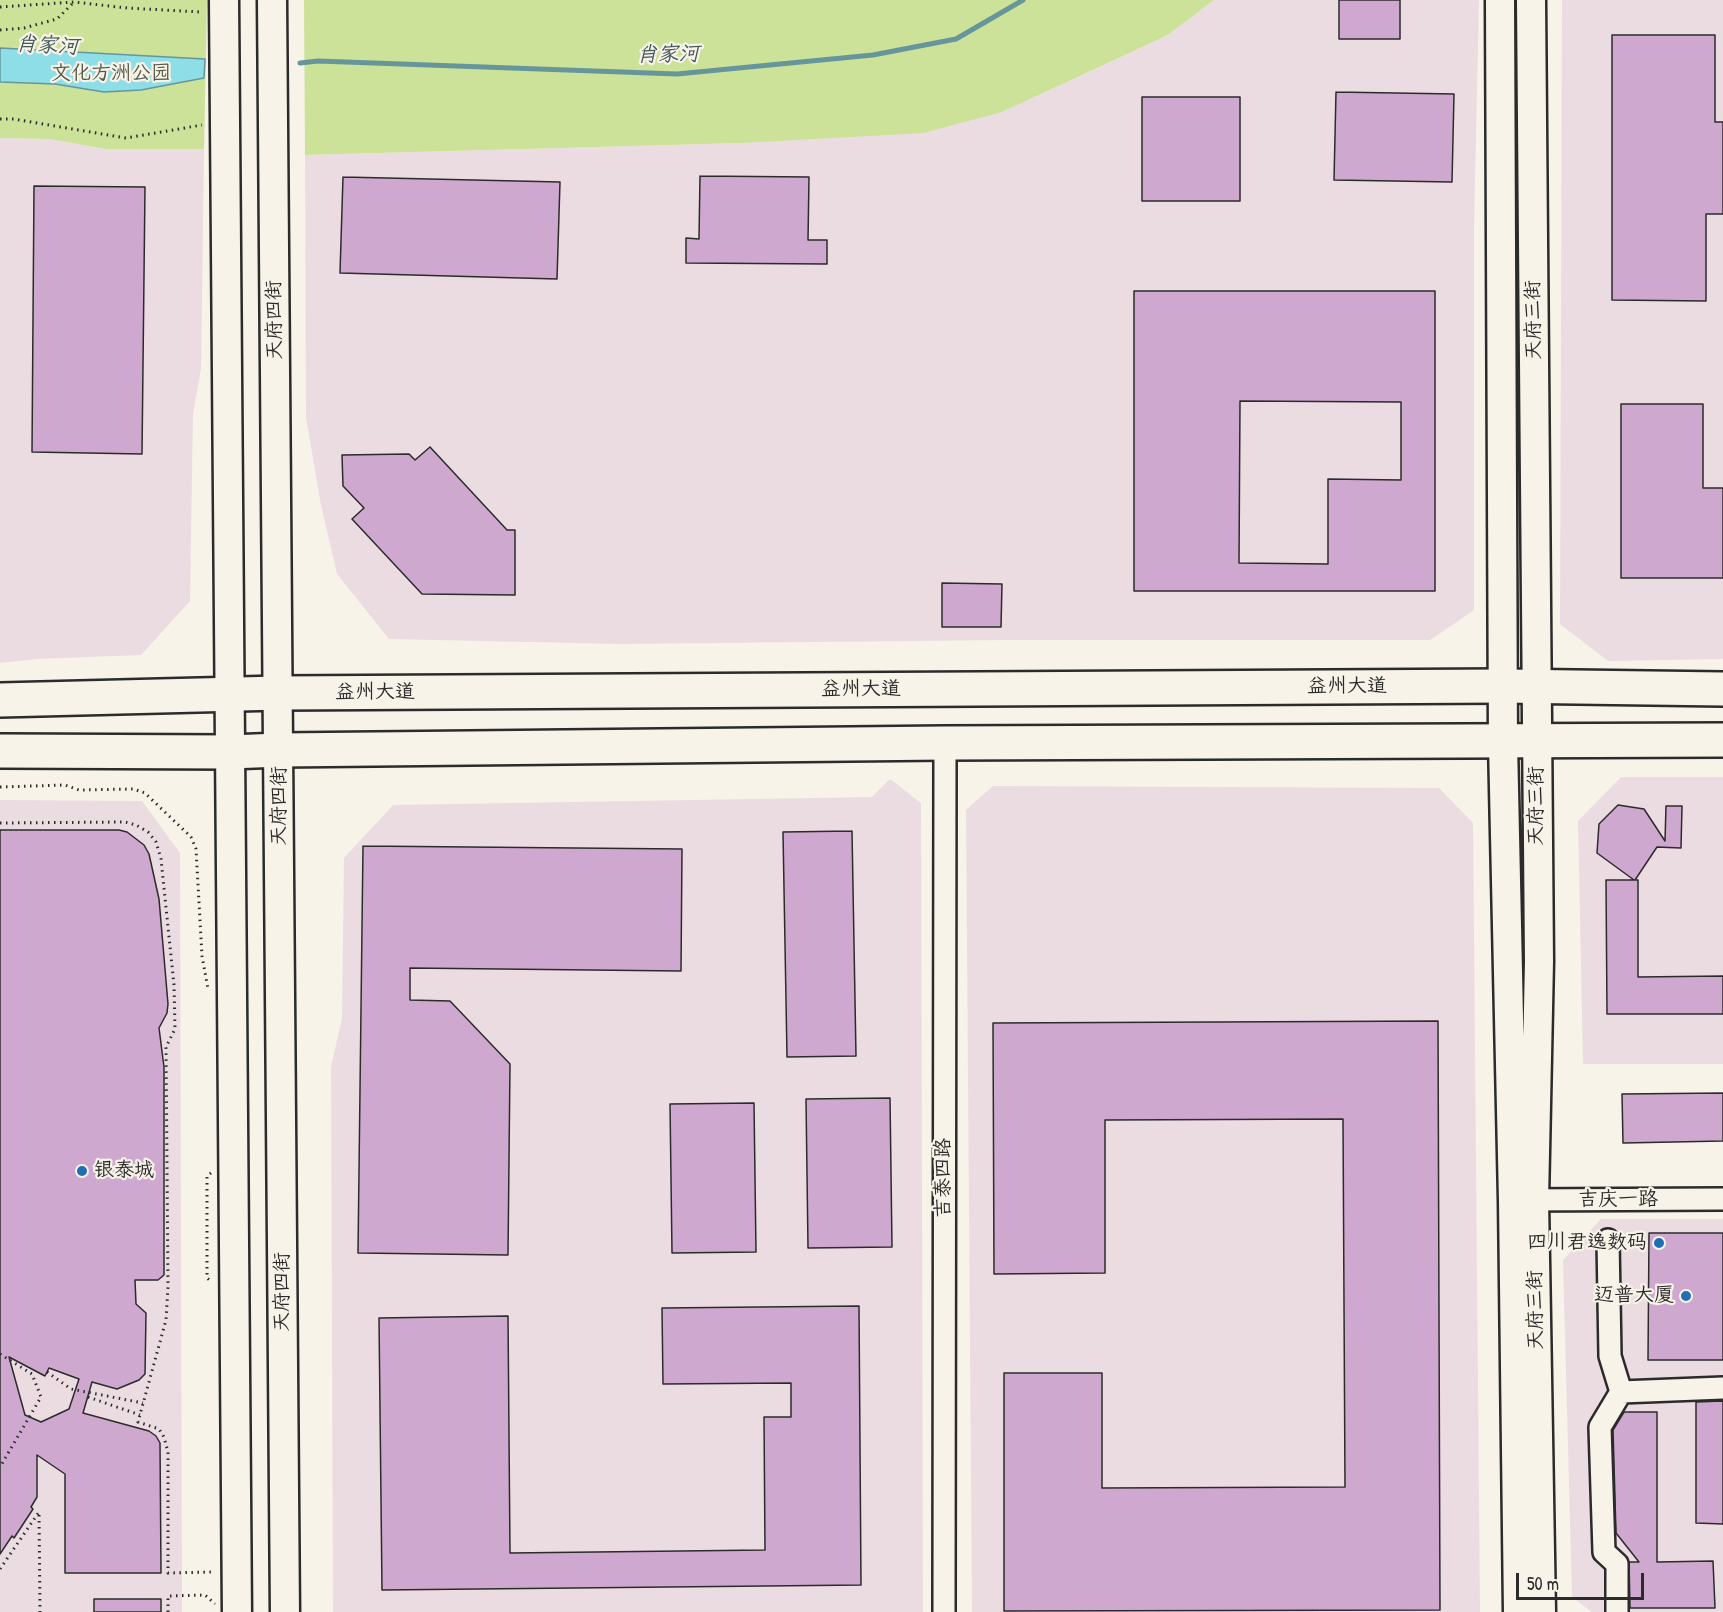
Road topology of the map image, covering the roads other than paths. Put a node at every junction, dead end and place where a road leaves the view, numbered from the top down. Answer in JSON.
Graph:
{"nodes":[{"id":1,"x":272,"y":0,"type":"edge"},
{"id":2,"x":1500,"y":0,"type":"edge"},
{"id":3,"x":1531,"y":0,"type":"edge"},
{"id":4,"x":224,"y":6,"type":"edge"},
{"id":5,"x":1503,"y":686,"type":"junction"},
{"id":6,"x":1537,"y":686,"type":"junction"},
{"id":7,"x":1723,"y":689,"type":"edge"},
{"id":8,"x":279,"y":693,"type":"junction"},
{"id":9,"x":230,"y":694,"type":"junction"},
{"id":10,"x":0,"y":700,"type":"edge"},
{"id":11,"x":1723,"y":740,"type":"edge"},
{"id":12,"x":1538,"y":741,"type":"junction"},
{"id":13,"x":945,"y":743,"type":"junction"},
{"id":14,"x":1503,"y":743,"type":"junction"},
{"id":15,"x":279,"y":750,"type":"junction"},
{"id":16,"x":0,"y":751,"type":"edge"},
{"id":17,"x":230,"y":752,"type":"junction"},
{"id":18,"x":1723,"y":1199,"type":"edge"},
{"id":19,"x":1523,"y":1200,"type":"junction"},
{"id":20,"x":1608,"y":1240,"type":"dead end"},
{"id":21,"x":1723,"y":1388,"type":"edge"},
{"id":22,"x":1621,"y":1392,"type":"junction"},
{"id":23,"x":229,"y":1611,"type":"edge"},
{"id":24,"x":285,"y":1612,"type":"edge"},
{"id":25,"x":944,"y":1612,"type":"edge"},
{"id":26,"x":1518,"y":1612,"type":"edge"},
{"id":27,"x":1541,"y":1612,"type":"edge"},
{"id":28,"x":1617,"y":1612,"type":"edge"}],
"edges":[{"from":1,"to":8,"type":"street","name":"天府四街"},
{"from":2,"to":5,"type":"street","name":"天府三街"},
{"from":3,"to":6,"type":"street","name":"天府三街"},
{"from":4,"to":9,"type":"street"},
{"from":5,"to":6,"type":"main road","name":"益州大道"},
{"from":5,"to":8,"type":"main road","name":"益州大道"},
{"from":5,"to":14,"type":"street","name":"天府三街"},
{"from":6,"to":7,"type":"main road","name":"益州大道"},
{"from":6,"to":12,"type":"street","name":"天府三街"},
{"from":8,"to":9,"type":"main road","name":"益州大道"},
{"from":8,"to":15,"type":"street","name":"天府四街"},
{"from":9,"to":10,"type":"main road","name":"益州大道"},
{"from":9,"to":17,"type":"street"},
{"from":11,"to":12,"type":"main road"},
{"from":12,"to":14,"type":"main road"},
{"from":12,"to":19,"type":"street","name":"天府三街"},
{"from":13,"to":14,"type":"main road"},
{"from":13,"to":15,"type":"main road"},
{"from":13,"to":25,"type":"street","name":"吉泰四路"},
{"from":14,"to":19,"type":"street","name":"天府三街"},
{"from":15,"to":17,"type":"main road"},
{"from":15,"to":24,"type":"street","name":"天府四街"},
{"from":16,"to":17,"type":"main road"},
{"from":17,"to":23,"type":"street"},
{"from":18,"to":19,"type":"street","name":"吉庆一路"},
{"from":19,"to":26,"type":"street","name":"天府三街"},
{"from":19,"to":27,"type":"street","name":"天府三街"},
{"from":20,"to":22,"type":"street"},
{"from":21,"to":22,"type":"street"},
{"from":22,"to":28,"type":"street"}]}
